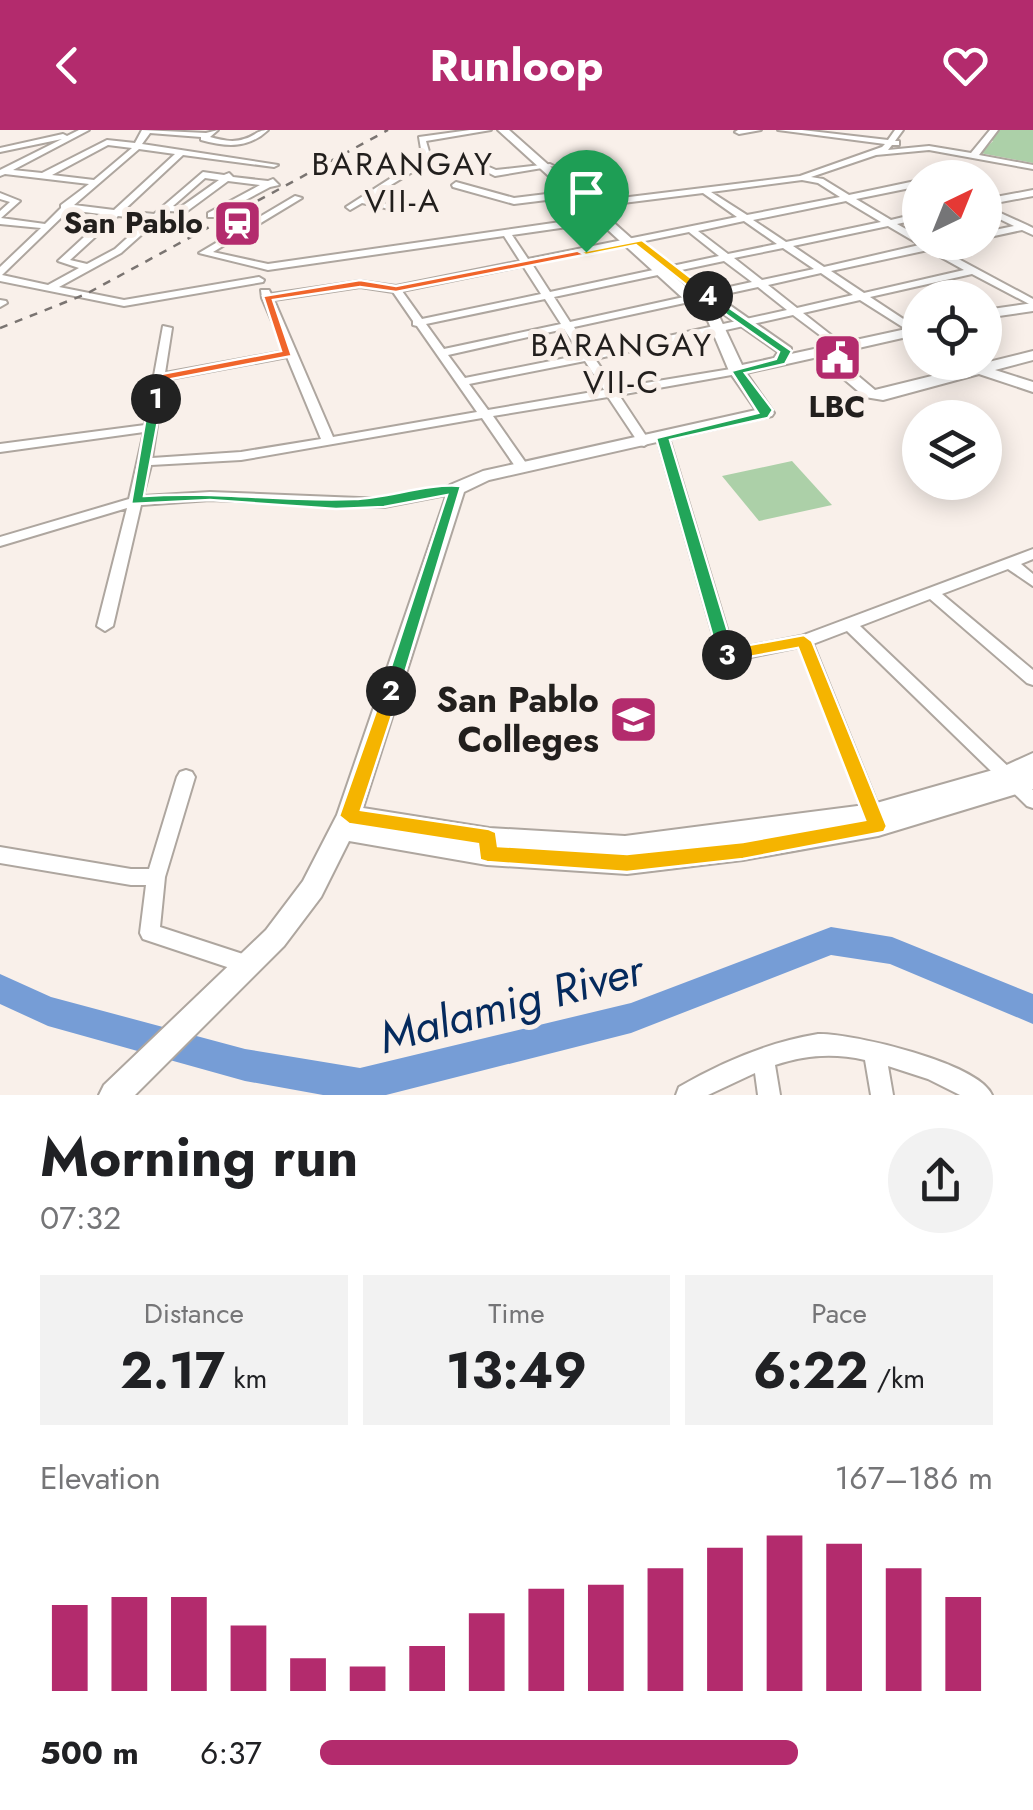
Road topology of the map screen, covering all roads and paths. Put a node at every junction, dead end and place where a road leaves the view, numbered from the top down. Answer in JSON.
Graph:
{"nodes":[{"id":1,"x":148,"y":130,"type":"edge"},
{"id":2,"x":264,"y":130,"type":"edge"},
{"id":3,"x":488,"y":130,"type":"edge"},
{"id":4,"x":503,"y":130,"type":"edge"},
{"id":5,"x":757,"y":130,"type":"edge"},
{"id":6,"x":782,"y":130,"type":"edge"},
{"id":7,"x":994,"y":130,"type":"edge"},
{"id":8,"x":83,"y":131,"type":"edge"},
{"id":9,"x":898,"y":131,"type":"edge"},
{"id":10,"x":210,"y":132,"type":"edge"},
{"id":11,"x":739,"y":132,"type":"edge"},
{"id":12,"x":516,"y":138,"type":"edge"},
{"id":13,"x":137,"y":145,"type":"junction"},
{"id":14,"x":887,"y":149,"type":"junction"},
{"id":15,"x":0,"y":150,"type":"edge"},
{"id":16,"x":179,"y":155,"type":"junction"},
{"id":17,"x":974,"y":155,"type":"junction"},
{"id":18,"x":242,"y":163,"type":"junction"},
{"id":19,"x":274,"y":165,"type":"dead end"},
{"id":20,"x":482,"y":166,"type":"dead end"},
{"id":21,"x":545,"y":166,"type":"junction"},
{"id":22,"x":1033,"y":168,"type":"edge"},
{"id":23,"x":2,"y":172,"type":"edge"},
{"id":24,"x":41,"y":176,"type":"junction"},
{"id":25,"x":228,"y":177,"type":"junction"},
{"id":26,"x":820,"y":177,"type":"junction"},
{"id":27,"x":561,"y":181,"type":"junction"},
{"id":28,"x":93,"y":182,"type":"junction"},
{"id":29,"x":456,"y":185,"type":"dead end"},
{"id":30,"x":902,"y":188,"type":"edge"},
{"id":31,"x":1033,"y":192,"type":"edge"},
{"id":32,"x":707,"y":193,"type":"junction"},
{"id":33,"x":570,"y":194,"type":"junction"},
{"id":34,"x":0,"y":196,"type":"edge"},
{"id":35,"x":298,"y":198,"type":"dead end"},
{"id":36,"x":850,"y":199,"type":"junction"},
{"id":37,"x":361,"y":200,"type":"junction"},
{"id":38,"x":1002,"y":200,"type":"edge"},
{"id":39,"x":588,"y":205,"type":"junction"},
{"id":40,"x":63,"y":207,"type":"junction"},
{"id":41,"x":350,"y":207,"type":"dead end"},
{"id":42,"x":164,"y":208,"type":"junction"},
{"id":43,"x":391,"y":208,"type":"dead end"},
{"id":44,"x":111,"y":212,"type":"junction"},
{"id":45,"x":1002,"y":214,"type":"edge"},
{"id":46,"x":211,"y":215,"type":"dead end"},
{"id":47,"x":154,"y":217,"type":"junction"},
{"id":48,"x":0,"y":218,"type":"edge"},
{"id":49,"x":604,"y":219,"type":"junction"},
{"id":50,"x":747,"y":220,"type":"junction"},
{"id":51,"x":902,"y":220,"type":"edge"},
{"id":52,"x":889,"y":223,"type":"junction"},
{"id":53,"x":41,"y":225,"type":"junction"},
{"id":54,"x":1030,"y":228,"type":"edge"},
{"id":55,"x":693,"y":231,"type":"junction"},
{"id":56,"x":902,"y":231,"type":"edge"},
{"id":57,"x":1002,"y":233,"type":"edge"},
{"id":58,"x":507,"y":234,"type":"junction"},
{"id":59,"x":633,"y":243,"type":"junction"},
{"id":60,"x":784,"y":246,"type":"junction"},
{"id":61,"x":902,"y":250,"type":"edge"},
{"id":62,"x":729,"y":258,"type":"junction"},
{"id":63,"x":952,"y":260,"type":"edge"},
{"id":64,"x":529,"y":262,"type":"junction"},
{"id":65,"x":89,"y":267,"type":"junction"},
{"id":66,"x":268,"y":267,"type":"junction"},
{"id":67,"x":667,"y":271,"type":"junction"},
{"id":68,"x":971,"y":271,"type":"junction"},
{"id":69,"x":0,"y":272,"type":"edge"},
{"id":70,"x":824,"y":272,"type":"junction"},
{"id":71,"x":258,"y":280,"type":"junction"},
{"id":72,"x":764,"y":285,"type":"junction"},
{"id":73,"x":50,"y":288,"type":"junction"},
{"id":74,"x":396,"y":289,"type":"junction"},
{"id":75,"x":550,"y":296,"type":"junction"},
{"id":76,"x":861,"y":296,"type":"junction"},
{"id":77,"x":267,"y":298,"type":"junction"},
{"id":78,"x":710,"y":298,"type":"junction"},
{"id":79,"x":693,"y":302,"type":"junction"},
{"id":80,"x":1032,"y":305,"type":"edge"},
{"id":81,"x":795,"y":311,"type":"junction"},
{"id":82,"x":1002,"y":311,"type":"edge"},
{"id":83,"x":742,"y":321,"type":"junction"},
{"id":84,"x":417,"y":322,"type":"junction"},
{"id":85,"x":902,"y":322,"type":"edge"},
{"id":86,"x":570,"y":326,"type":"junction"},
{"id":87,"x":167,"y":328,"type":"dead end"},
{"id":88,"x":720,"y":329,"type":"junction"},
{"id":89,"x":902,"y":335,"type":"edge"},
{"id":90,"x":729,"y":348,"type":"junction"},
{"id":91,"x":841,"y":348,"type":"junction"},
{"id":92,"x":440,"y":352,"type":"junction"},
{"id":93,"x":822,"y":353,"type":"junction"},
{"id":94,"x":288,"y":354,"type":"junction"},
{"id":95,"x":1033,"y":355,"type":"edge"},
{"id":96,"x":589,"y":357,"type":"junction"},
{"id":97,"x":782,"y":359,"type":"junction"},
{"id":98,"x":1002,"y":361,"type":"edge"},
{"id":99,"x":737,"y":371,"type":"junction"},
{"id":100,"x":1002,"y":376,"type":"edge"},
{"id":101,"x":160,"y":378,"type":"junction"},
{"id":102,"x":930,"y":380,"type":"edge"},
{"id":103,"x":462,"y":382,"type":"junction"},
{"id":104,"x":1033,"y":387,"type":"edge"},
{"id":105,"x":614,"y":393,"type":"junction"},
{"id":106,"x":485,"y":414,"type":"junction"},
{"id":107,"x":149,"y":428,"type":"junction"},
{"id":108,"x":663,"y":438,"type":"junction"},
{"id":109,"x":328,"y":440,"type":"junction"},
{"id":110,"x":644,"y":442,"type":"junction"},
{"id":111,"x":0,"y":448,"type":"edge"},
{"id":112,"x":145,"y":462,"type":"junction"},
{"id":113,"x":522,"y":466,"type":"junction"},
{"id":114,"x":456,"y":489,"type":"junction"},
{"id":115,"x":136,"y":501,"type":"junction"},
{"id":116,"x":0,"y":542,"type":"edge"},
{"id":117,"x":1033,"y":554,"type":"edge"},
{"id":118,"x":1009,"y":562,"type":"junction"},
{"id":119,"x":1033,"y":581,"type":"edge"},
{"id":120,"x":931,"y":592,"type":"junction"},
{"id":121,"x":850,"y":624,"type":"junction"},
{"id":122,"x":105,"y":626,"type":"dead end"},
{"id":123,"x":804,"y":641,"type":"junction"},
{"id":124,"x":1033,"y":680,"type":"edge"},
{"id":125,"x":1033,"y":762,"type":"edge"},
{"id":126,"x":186,"y":777,"type":"dead end"},
{"id":127,"x":1022,"y":786,"type":"edge"},
{"id":128,"x":875,"y":820,"type":"junction"},
{"id":129,"x":346,"y":823,"type":"junction"},
{"id":130,"x":0,"y":855,"type":"edge"},
{"id":131,"x":156,"y":876,"type":"junction"},
{"id":132,"x":248,"y":965,"type":"junction"},
{"id":133,"x":875,"y":1054,"type":"junction"},
{"id":134,"x":764,"y":1061,"type":"junction"},
{"id":135,"x":114,"y":1095,"type":"edge"},
{"id":136,"x":687,"y":1095,"type":"edge"},
{"id":137,"x":769,"y":1095,"type":"edge"},
{"id":138,"x":882,"y":1095,"type":"edge"},
{"id":139,"x":981,"y":1095,"type":"edge"}],
"edges":[{"from":1,"to":10,"type":"street"},
{"from":1,"to":13,"type":"street"},
{"from":2,"to":10,"type":"street"},
{"from":3,"to":37,"type":"street"},
{"from":4,"to":12,"type":"main road"},
{"from":5,"to":11,"type":"street"},
{"from":6,"to":14,"type":"street"},
{"from":7,"to":17,"type":"street"},
{"from":8,"to":15,"type":"street"},
{"from":8,"to":23,"type":"street"},
{"from":9,"to":14,"type":"street"},
{"from":12,"to":21,"type":"main road"},
{"from":13,"to":16,"type":"street"},
{"from":13,"to":24,"type":"street"},
{"from":13,"to":28,"type":"street"},
{"from":14,"to":17,"type":"street"},
{"from":14,"to":26,"type":"street"},
{"from":16,"to":18,"type":"street"},
{"from":16,"to":44,"type":"street"},
{"from":17,"to":22,"type":"street"},
{"from":18,"to":19,"type":"street"},
{"from":18,"to":25,"type":"street"},
{"from":20,"to":21,"type":"street"},
{"from":21,"to":27,"type":"main road"},
{"from":23,"to":24,"type":"street"},
{"from":24,"to":28,"type":"street"},
{"from":25,"to":42,"type":"street"},
{"from":25,"to":42,"type":"street"},
{"from":25,"to":46,"type":"street"},
{"from":26,"to":32,"type":"street"},
{"from":26,"to":36,"type":"street"},
{"from":27,"to":33,"type":"main road"},
{"from":27,"to":39,"type":"main road"},
{"from":28,"to":40,"type":"street"},
{"from":29,"to":33,"type":"street"},
{"from":30,"to":36,"type":"street"},
{"from":31,"to":38,"type":"street"},
{"from":32,"to":39,"type":"street"},
{"from":32,"to":50,"type":"street"},
{"from":33,"to":39,"type":"main road"},
{"from":34,"to":48,"type":"street"},
{"from":35,"to":66,"type":"street"},
{"from":36,"to":50,"type":"street"},
{"from":36,"to":52,"type":"street"},
{"from":37,"to":41,"type":"street"},
{"from":37,"to":43,"type":"street"},
{"from":39,"to":49,"type":"main road"},
{"from":40,"to":44,"type":"street"},
{"from":40,"to":53,"type":"street"},
{"from":40,"to":69,"type":"street"},
{"from":42,"to":47,"type":"street"},
{"from":44,"to":47,"type":"street"},
{"from":44,"to":65,"type":"street"},
{"from":45,"to":54,"type":"street"},
{"from":47,"to":65,"type":"street"},
{"from":48,"to":53,"type":"street"},
{"from":49,"to":58,"type":"street"},
{"from":49,"to":59,"type":"main road"},
{"from":50,"to":55,"type":"street"},
{"from":50,"to":60,"type":"street"},
{"from":51,"to":52,"type":"street"},
{"from":52,"to":56,"type":"street"},
{"from":52,"to":60,"type":"street"},
{"from":53,"to":69,"type":"street"},
{"from":54,"to":57,"type":"street"},
{"from":55,"to":59,"type":"street"},
{"from":55,"to":62,"type":"street"},
{"from":58,"to":64,"type":"street"},
{"from":58,"to":66,"type":"street"},
{"from":59,"to":64,"type":"street"},
{"from":59,"to":67,"type":"main road"},
{"from":60,"to":62,"type":"street"},
{"from":60,"to":70,"type":"street"},
{"from":61,"to":70,"type":"street"},
{"from":62,"to":67,"type":"street"},
{"from":62,"to":72,"type":"street"},
{"from":63,"to":68,"type":"street"},
{"from":64,"to":74,"type":"street"},
{"from":64,"to":75,"type":"street"},
{"from":65,"to":73,"type":"street"},
{"from":66,"to":71,"type":"street"},
{"from":67,"to":75,"type":"street"},
{"from":67,"to":78,"type":"main road"},
{"from":67,"to":79,"type":"main road"},
{"from":68,"to":76,"type":"street"},
{"from":68,"to":80,"type":"street"},
{"from":69,"to":73,"type":"street"},
{"from":70,"to":72,"type":"street"},
{"from":70,"to":76,"type":"street"},
{"from":71,"to":73,"type":"street"},
{"from":71,"to":77,"type":"street"},
{"from":72,"to":78,"type":"street"},
{"from":72,"to":81,"type":"street"},
{"from":74,"to":77,"type":"street"},
{"from":74,"to":84,"type":"street"},
{"from":75,"to":84,"type":"street"},
{"from":75,"to":86,"type":"street"},
{"from":76,"to":81,"type":"street"},
{"from":76,"to":85,"type":"street"},
{"from":77,"to":94,"type":"street"},
{"from":78,"to":79,"type":"street"},
{"from":78,"to":83,"type":"main road"},
{"from":79,"to":86,"type":"street"},
{"from":79,"to":88,"type":"main road"},
{"from":80,"to":82,"type":"main road"},
{"from":81,"to":83,"type":"street"},
{"from":81,"to":91,"type":"street"},
{"from":83,"to":88,"type":"street"},
{"from":83,"to":97,"type":"main road"},
{"from":84,"to":92,"type":"street"},
{"from":86,"to":92,"type":"street"},
{"from":86,"to":96,"type":"street"},
{"from":87,"to":101,"type":"street"},
{"from":88,"to":90,"type":"main road"},
{"from":88,"to":96,"type":"street"},
{"from":89,"to":91,"type":"main road"},
{"from":90,"to":97,"type":"main road"},
{"from":90,"to":99,"type":"main road"},
{"from":91,"to":93,"type":"main road"},
{"from":92,"to":103,"type":"street"},
{"from":93,"to":97,"type":"main road"},
{"from":93,"to":102,"type":"main road"},
{"from":94,"to":101,"type":"street"},
{"from":94,"to":109,"type":"street"},
{"from":95,"to":98,"type":"main road"},
{"from":96,"to":103,"type":"street"},
{"from":96,"to":105,"type":"street"},
{"from":97,"to":99,"type":"main road"},
{"from":99,"to":105,"type":"street"},
{"from":99,"to":108,"type":"main road"},
{"from":100,"to":104,"type":"main road"},
{"from":101,"to":107,"type":"street"},
{"from":103,"to":106,"type":"street"},
{"from":105,"to":106,"type":"street"},
{"from":105,"to":110,"type":"street"},
{"from":106,"to":109,"type":"street"},
{"from":106,"to":113,"type":"street"},
{"from":107,"to":111,"type":"street"},
{"from":107,"to":112,"type":"street"},
{"from":108,"to":110,"type":"main road"},
{"from":108,"to":123,"type":"street"},
{"from":109,"to":112,"type":"street"},
{"from":110,"to":113,"type":"main road"},
{"from":112,"to":115,"type":"street"},
{"from":113,"to":114,"type":"main road"},
{"from":114,"to":115,"type":"street"},
{"from":114,"to":129,"type":"main road"},
{"from":115,"to":116,"type":"street"},
{"from":115,"to":122,"type":"street"},
{"from":117,"to":118,"type":"street"},
{"from":118,"to":119,"type":"street"},
{"from":118,"to":120,"type":"street"},
{"from":120,"to":121,"type":"street"},
{"from":120,"to":124,"type":"street"},
{"from":121,"to":123,"type":"street"},
{"from":121,"to":127,"type":"street"},
{"from":123,"to":128,"type":"street"},
{"from":125,"to":127,"type":"main road"},
{"from":126,"to":131,"type":"street"},
{"from":127,"to":128,"type":"main road"},
{"from":128,"to":129,"type":"main road"},
{"from":129,"to":132,"type":"main road"},
{"from":130,"to":131,"type":"street"},
{"from":131,"to":132,"type":"street"},
{"from":132,"to":135,"type":"main road"},
{"from":133,"to":134,"type":"street"},
{"from":133,"to":138,"type":"street"},
{"from":133,"to":139,"type":"street"},
{"from":134,"to":136,"type":"street"},
{"from":134,"to":137,"type":"street"}]}
